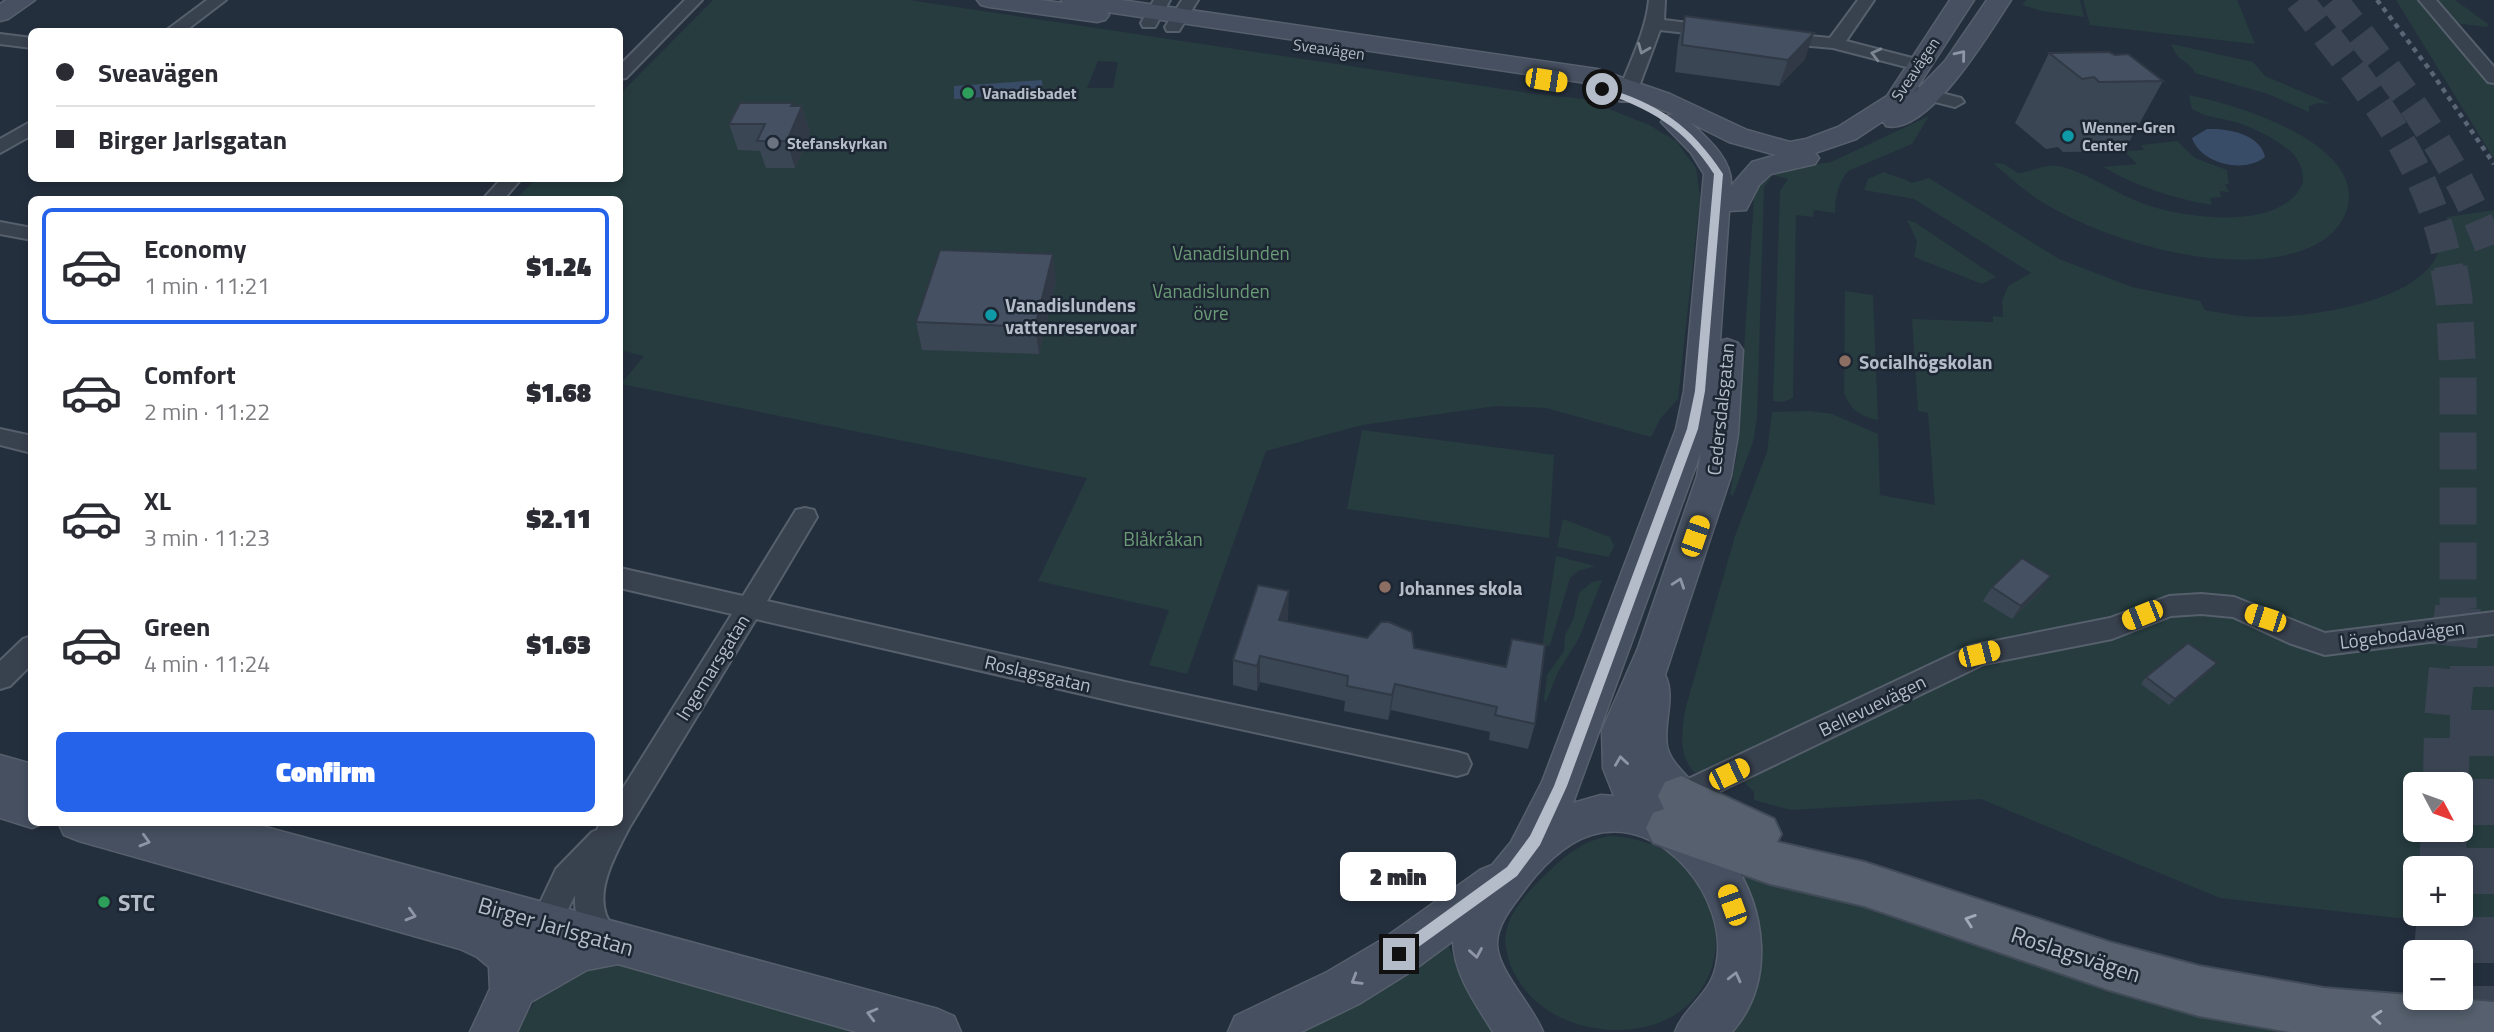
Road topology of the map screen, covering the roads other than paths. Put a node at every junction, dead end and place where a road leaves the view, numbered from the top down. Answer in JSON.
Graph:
{"nodes":[{"id":1,"x":23,"y":0,"type":"edge"},
{"id":2,"x":218,"y":0,"type":"edge"},
{"id":3,"x":694,"y":0,"type":"edge"},
{"id":4,"x":989,"y":0,"type":"edge"},
{"id":5,"x":1073,"y":0,"type":"edge"},
{"id":6,"x":1657,"y":0,"type":"edge"},
{"id":7,"x":1866,"y":0,"type":"edge"},
{"id":8,"x":1962,"y":0,"type":"edge"},
{"id":9,"x":1999,"y":0,"type":"edge"},
{"id":10,"x":2427,"y":0,"type":"edge"},
{"id":11,"x":1168,"y":13,"type":"edge"},
{"id":12,"x":0,"y":14,"type":"edge"},
{"id":13,"x":1655,"y":24,"type":"junction"},
{"id":14,"x":178,"y":28,"type":"edge"},
{"id":15,"x":1724,"y":32,"type":"edge"},
{"id":16,"x":1765,"y":36,"type":"edge"},
{"id":17,"x":0,"y":39,"type":"edge"},
{"id":18,"x":28,"y":42,"type":"edge"},
{"id":19,"x":1833,"y":43,"type":"junction"},
{"id":20,"x":1918,"y":65,"type":"junction"},
{"id":21,"x":623,"y":71,"type":"edge"},
{"id":22,"x":2494,"y":78,"type":"edge"},
{"id":23,"x":1914,"y":91,"type":"junction"},
{"id":24,"x":1627,"y":92,"type":"junction"},
{"id":25,"x":1955,"y":102,"type":"dead end"},
{"id":26,"x":1669,"y":119,"type":"junction"},
{"id":27,"x":28,"y":129,"type":"edge"},
{"id":28,"x":0,"y":148,"type":"edge"},
{"id":29,"x":1763,"y":154,"type":"junction"},
{"id":30,"x":509,"y":182,"type":"edge"},
{"id":31,"x":1727,"y":189,"type":"junction"},
{"id":32,"x":495,"y":196,"type":"edge"},
{"id":33,"x":0,"y":228,"type":"edge"},
{"id":34,"x":28,"y":233,"type":"edge"},
{"id":35,"x":0,"y":437,"type":"edge"},
{"id":36,"x":28,"y":444,"type":"edge"},
{"id":37,"x":805,"y":517,"type":"dead end"},
{"id":38,"x":623,"y":579,"type":"edge"},
{"id":39,"x":749,"y":607,"type":"junction"},
{"id":40,"x":2494,"y":623,"type":"edge"},
{"id":41,"x":2070,"y":635,"type":"joint"},
{"id":42,"x":28,"y":651,"type":"edge"},
{"id":43,"x":0,"y":678,"type":"edge"},
{"id":44,"x":1457,"y":764,"type":"dead end"},
{"id":45,"x":0,"y":773,"type":"edge"},
{"id":46,"x":28,"y":781,"type":"edge"},
{"id":47,"x":0,"y":800,"type":"edge"},
{"id":48,"x":28,"y":808,"type":"edge"},
{"id":49,"x":623,"y":812,"type":"edge"},
{"id":50,"x":1667,"y":815,"type":"junction"},
{"id":51,"x":93,"y":826,"type":"edge"},
{"id":52,"x":188,"y":826,"type":"edge"},
{"id":53,"x":614,"y":826,"type":"edge"},
{"id":54,"x":615,"y":826,"type":"edge"},
{"id":55,"x":1520,"y":863,"type":"junction"},
{"id":56,"x":546,"y":922,"type":"junction"},
{"id":57,"x":610,"y":941,"type":"junction"},
{"id":58,"x":497,"y":1020,"type":"edge"},
{"id":59,"x":2494,"y":1028,"type":"edge"},
{"id":60,"x":938,"y":1032,"type":"edge"},
{"id":61,"x":1251,"y":1032,"type":"edge"},
{"id":62,"x":1520,"y":1032,"type":"edge"},
{"id":63,"x":1698,"y":1032,"type":"edge"}],
"edges":[{"from":1,"to":12,"type":"main road"},
{"from":2,"to":14,"type":"street"},
{"from":3,"to":21,"type":"street"},
{"from":4,"to":11,"type":"main road","name":"Sveavägen"},
{"from":5,"to":11,"type":"main road","name":"Sveavägen"},
{"from":6,"to":13,"type":"street"},
{"from":7,"to":19,"type":"street"},
{"from":8,"to":20,"type":"main road","name":"Sveavägen"},
{"from":23,"to":9,"type":"main road","name":"Sveavägen","one_way":true},
{"from":10,"to":22,"type":"street"},
{"from":11,"to":24,"type":"main road","name":"Sveavägen"},
{"from":13,"to":15,"type":"street"},
{"from":13,"to":24,"type":"street","one_way":true},
{"from":16,"to":19,"type":"street"},
{"from":17,"to":18,"type":"street"},
{"from":20,"to":19,"type":"street","one_way":true},
{"from":20,"to":23,"type":"main road","name":"Sveavägen"},
{"from":23,"to":25,"type":"street"},
{"from":23,"to":29,"type":"main road","name":"Sveavägen"},
{"from":24,"to":26,"type":"main road","name":"Sveavägen"},
{"from":24,"to":29,"type":"main road","name":"Sveavägen"},
{"from":26,"to":29,"type":"main road","name":"Sveavägen"},
{"from":26,"to":31,"type":"main road"},
{"from":27,"to":28,"type":"street"},
{"from":29,"to":31,"type":"main road","name":"Cedersdalsgatan"},
{"from":30,"to":32,"type":"street"},
{"from":50,"to":31,"type":"main road","name":"Cedersdalsgatan","one_way":true},
{"from":31,"to":55,"type":"main road","name":"Cedersdalsgatan"},
{"from":33,"to":34,"type":"street"},
{"from":35,"to":36,"type":"street"},
{"from":37,"to":39,"type":"street","name":"Ingemarsgatan"},
{"from":38,"to":39,"type":"street","name":"Roslagsgatan"},
{"from":39,"to":44,"type":"street","name":"Roslagsgatan"},
{"from":39,"to":49,"type":"street","name":"Ingemarsgatan"},
{"from":40,"to":41,"type":"street","name":"Lögebodavägen"},
{"from":41,"to":50,"type":"street","name":"Bellevuevägen"},
{"from":42,"to":43,"type":"street"},
{"from":45,"to":46,"type":"main road"},
{"from":47,"to":48,"type":"main road"},
{"from":50,"to":55,"type":"main road"},
{"from":59,"to":50,"type":"main road","name":"Roslagsvägen","one_way":true},
{"from":63,"to":50,"type":"main road","one_way":true},
{"from":51,"to":58,"type":"main road","name":"Birger Jarlsgatan","one_way":true},
{"from":52,"to":56,"type":"main road","name":"Birger Jarlsgatan"},
{"from":53,"to":56,"type":"street","name":"Ingemarsgatan"},
{"from":54,"to":57,"type":"street","name":"Ingemarsgatan"},
{"from":55,"to":61,"type":"main road","one_way":true},
{"from":55,"to":62,"type":"main road","one_way":true},
{"from":56,"to":57,"type":"main road","name":"Birger Jarlsgatan"},
{"from":56,"to":58,"type":"main road","name":"Ingemarsgatan"},
{"from":57,"to":58,"type":"main road"},
{"from":60,"to":57,"type":"main road","name":"Birger Jarlsgatan","one_way":true}]}
